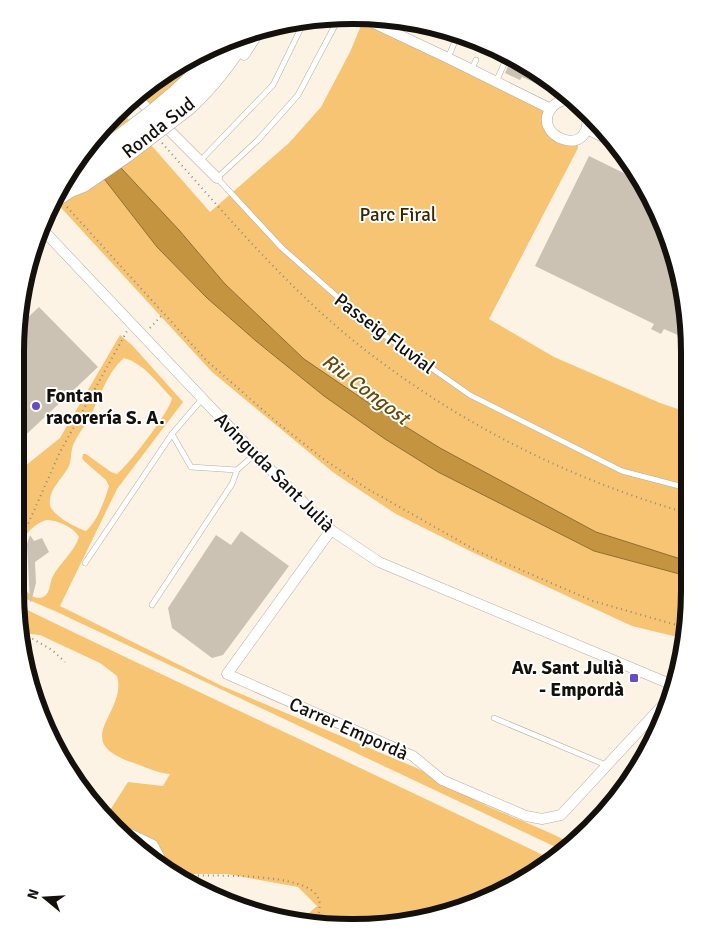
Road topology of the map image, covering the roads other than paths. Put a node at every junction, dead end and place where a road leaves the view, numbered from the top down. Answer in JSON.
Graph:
{"nodes":[{"id":1,"x":336,"y":24,"type":"edge"},
{"id":2,"x":377,"y":24,"type":"edge"},
{"id":3,"x":301,"y":28,"type":"edge"},
{"id":4,"x":255,"y":39,"type":"edge"},
{"id":5,"x":455,"y":40,"type":"edge"},
{"id":6,"x":239,"y":44,"type":"edge"},
{"id":7,"x":213,"y":55,"type":"edge"},
{"id":8,"x":244,"y":55,"type":"joint"},
{"id":9,"x":448,"y":58,"type":"junction"},
{"id":10,"x":505,"y":62,"type":"edge"},
{"id":11,"x":496,"y":82,"type":"junction"},
{"id":12,"x":188,"y":98,"type":"junction"},
{"id":13,"x":563,"y":100,"type":"edge"},
{"id":14,"x":140,"y":101,"type":"edge"},
{"id":15,"x":551,"y":110,"type":"junction"},
{"id":16,"x":589,"y":124,"type":"edge"},
{"id":17,"x":587,"y":129,"type":"junction"},
{"id":18,"x":599,"y":135,"type":"edge"},
{"id":19,"x":200,"y":160,"type":"junction"},
{"id":20,"x":75,"y":177,"type":"edge"},
{"id":21,"x":217,"y":178,"type":"junction"},
{"id":22,"x":73,"y":180,"type":"edge"},
{"id":23,"x":71,"y":183,"type":"edge"},
{"id":24,"x":61,"y":202,"type":"edge"},
{"id":25,"x":58,"y":208,"type":"edge"},
{"id":26,"x":48,"y":230,"type":"edge"},
{"id":27,"x":203,"y":398,"type":"junction"},
{"id":28,"x":172,"y":434,"type":"junction"},
{"id":29,"x":254,"y":454,"type":"junction"},
{"id":30,"x":237,"y":470,"type":"junction"},
{"id":31,"x":681,"y":486,"type":"edge"},
{"id":32,"x":331,"y":530,"type":"junction"},
{"id":33,"x":85,"y":563,"type":"dead end"},
{"id":34,"x":152,"y":605,"type":"dead end"},
{"id":35,"x":668,"y":683,"type":"edge"},
{"id":36,"x":659,"y":710,"type":"edge"},
{"id":37,"x":494,"y":718,"type":"dead end"},
{"id":38,"x":607,"y":765,"type":"junction"},
{"id":39,"x":134,"y":836,"type":"edge"},
{"id":40,"x":159,"y":856,"type":"edge"}],
"edges":[{"from":1,"to":21,"type":"lane"},
{"from":2,"to":9,"type":"street"},
{"from":3,"to":19,"type":"lane"},
{"from":4,"to":8,"type":"street"},
{"from":5,"to":9,"type":"lane"},
{"from":6,"to":12,"type":"highway","name":"Ronda Sud"},
{"from":7,"to":12,"type":"highway","name":"Ronda Sud"},
{"from":8,"to":12,"type":"highway"},
{"from":9,"to":11,"type":"street"},
{"from":10,"to":11,"type":"lane"},
{"from":11,"to":15,"type":"street"},
{"from":12,"to":20,"type":"highway","name":"Ronda Sud","bridge":true},
{"from":13,"to":15,"type":"street"},
{"from":14,"to":19,"type":"street","name":"Passeig Fluvial"},
{"from":15,"to":17,"type":"street"},
{"from":16,"to":17,"type":"street"},
{"from":17,"to":18,"type":"street"},
{"from":19,"to":21,"type":"street","name":"Passeig Fluvial"},
{"from":21,"to":31,"type":"lane","name":"Passeig Fluvial"},
{"from":22,"to":25,"type":"highway"},
{"from":23,"to":24,"type":"highway","name":"Ronda Sud","bridge":true},
{"from":26,"to":27,"type":"street","name":"Avinguda Sant Julià"},
{"from":27,"to":28,"type":"lane"},
{"from":27,"to":29,"type":"street","name":"Avinguda Sant Julià"},
{"from":28,"to":30,"type":"lane"},
{"from":28,"to":33,"type":"lane"},
{"from":29,"to":30,"type":"lane"},
{"from":29,"to":32,"type":"street","name":"Avinguda Sant Julià"},
{"from":30,"to":34,"type":"lane"},
{"from":32,"to":35,"type":"street","name":"Avinguda Sant Julià"},
{"from":32,"to":38,"type":"street","name":"Carrer Empordà"},
{"from":36,"to":38,"type":"street","name":"Carrer Empordà"},
{"from":37,"to":38,"type":"lane"},
{"from":39,"to":40,"type":"street"}]}
